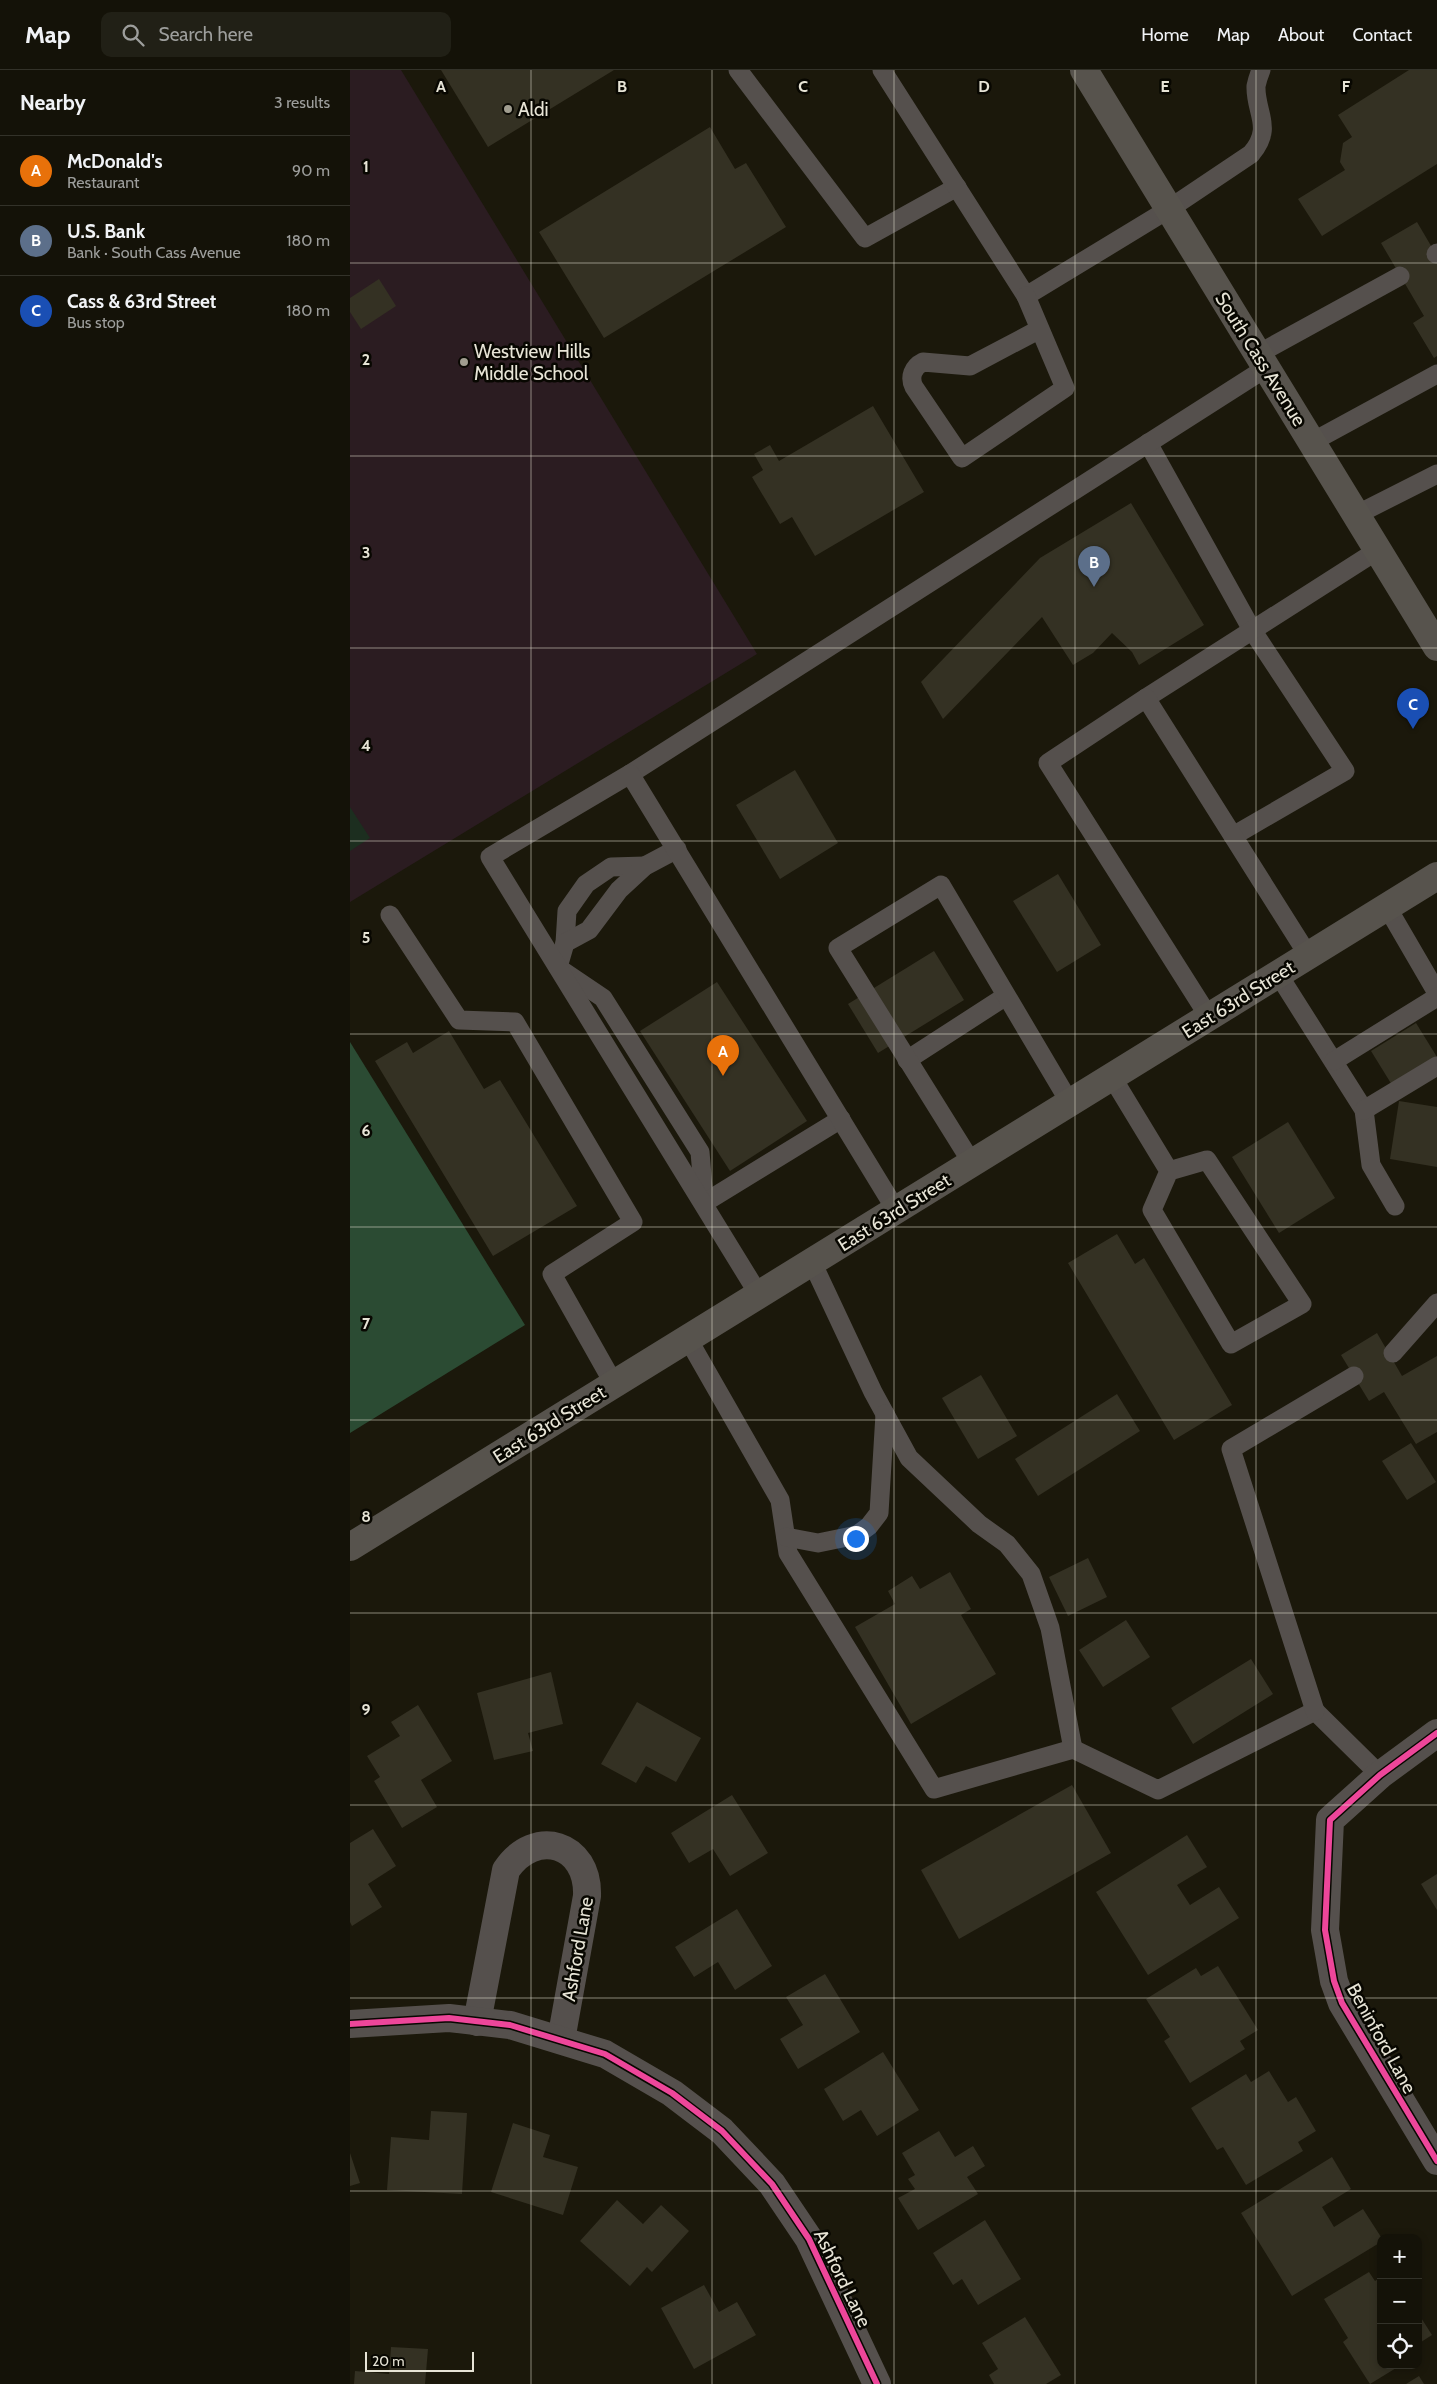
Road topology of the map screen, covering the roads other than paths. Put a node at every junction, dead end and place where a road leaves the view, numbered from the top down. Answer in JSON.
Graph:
{"nodes":[{"id":1,"x":738,"y":70,"type":"edge"},
{"id":2,"x":882,"y":70,"type":"edge"},
{"id":3,"x":1084,"y":70,"type":"edge"},
{"id":4,"x":1261,"y":70,"type":"edge"},
{"id":5,"x":957,"y":187,"type":"junction"},
{"id":6,"x":1169,"y":209,"type":"junction"},
{"id":7,"x":1400,"y":276,"type":"dead end"},
{"id":8,"x":1026,"y":296,"type":"junction"},
{"id":9,"x":1040,"y":329,"type":"junction"},
{"id":10,"x":1262,"y":361,"type":"junction"},
{"id":11,"x":1437,"y":374,"type":"edge"},
{"id":12,"x":1312,"y":442,"type":"junction"},
{"id":13,"x":1148,"y":443,"type":"junction"},
{"id":14,"x":1437,"y":474,"type":"edge"},
{"id":15,"x":1356,"y":515,"type":"junction"},
{"id":16,"x":1378,"y":550,"type":"junction"},
{"id":17,"x":1252,"y":630,"type":"junction"},
{"id":18,"x":1437,"y":647,"type":"edge"},
{"id":19,"x":1146,"y":698,"type":"junction"},
{"id":20,"x":630,"y":774,"type":"junction"},
{"id":21,"x":1233,"y":836,"type":"junction"},
{"id":22,"x":677,"y":849,"type":"junction"},
{"id":23,"x":645,"y":866,"type":"junction"},
{"id":24,"x":1437,"y":876,"type":"edge"},
{"id":25,"x":1387,"y":907,"type":"junction"},
{"id":26,"x":390,"y":915,"type":"dead end"},
{"id":27,"x":565,"y":943,"type":"junction"},
{"id":28,"x":1308,"y":955,"type":"junction"},
{"id":29,"x":558,"y":967,"type":"junction"},
{"id":30,"x":1278,"y":974,"type":"junction"},
{"id":31,"x":1437,"y":993,"type":"edge"},
{"id":32,"x":1006,"y":996,"type":"junction"},
{"id":33,"x":1437,"y":997,"type":"edge"},
{"id":34,"x":1209,"y":1017,"type":"junction"},
{"id":35,"x":907,"y":1060,"type":"junction"},
{"id":36,"x":1334,"y":1060,"type":"junction"},
{"id":37,"x":1437,"y":1066,"type":"edge"},
{"id":38,"x":1112,"y":1077,"type":"junction"},
{"id":39,"x":1070,"y":1103,"type":"junction"},
{"id":40,"x":1364,"y":1110,"type":"junction"},
{"id":41,"x":841,"y":1119,"type":"junction"},
{"id":42,"x":972,"y":1163,"type":"junction"},
{"id":43,"x":1169,"y":1171,"type":"junction"},
{"id":44,"x":704,"y":1203,"type":"junction"},
{"id":45,"x":1395,"y":1206,"type":"dead end"},
{"id":46,"x":896,"y":1210,"type":"junction"},
{"id":47,"x":812,"y":1262,"type":"junction"},
{"id":48,"x":758,"y":1295,"type":"junction"},
{"id":49,"x":1437,"y":1303,"type":"edge"},
{"id":50,"x":688,"y":1338,"type":"junction"},
{"id":51,"x":1393,"y":1353,"type":"dead end"},
{"id":52,"x":1354,"y":1376,"type":"dead end"},
{"id":53,"x":614,"y":1384,"type":"junction"},
{"id":54,"x":885,"y":1414,"type":"junction"},
{"id":55,"x":786,"y":1537,"type":"junction"},
{"id":56,"x":350,"y":1547,"type":"edge"},
{"id":57,"x":1315,"y":1711,"type":"junction"},
{"id":58,"x":1437,"y":1733,"type":"edge"},
{"id":59,"x":1072,"y":1749,"type":"junction"},
{"id":60,"x":1380,"y":1775,"type":"junction"},
{"id":61,"x":477,"y":2022,"type":"junction"},
{"id":62,"x":350,"y":2024,"type":"edge"},
{"id":63,"x":561,"y":2040,"type":"junction"},
{"id":64,"x":1437,"y":2162,"type":"edge"},
{"id":65,"x":877,"y":2384,"type":"edge"}],
"edges":[{"from":1,"to":5,"type":"lane"},
{"from":2,"to":5,"type":"lane"},
{"from":3,"to":6,"type":"main road","name":"South Cass Avenue"},
{"from":4,"to":6,"type":"lane"},
{"from":5,"to":8,"type":"lane"},
{"from":6,"to":8,"type":"lane"},
{"from":6,"to":10,"type":"main road","name":"South Cass Avenue"},
{"from":7,"to":10,"type":"lane"},
{"from":8,"to":9,"type":"lane"},
{"from":9,"to":9,"type":"lane"},
{"from":10,"to":12,"type":"main road","name":"South Cass Avenue"},
{"from":10,"to":13,"type":"lane"},
{"from":11,"to":12,"type":"lane"},
{"from":12,"to":15,"type":"main road","name":"South Cass Avenue"},
{"from":13,"to":17,"type":"lane"},
{"from":13,"to":20,"type":"lane"},
{"from":14,"to":15,"type":"lane"},
{"from":15,"to":16,"type":"main road","name":"South Cass Avenue"},
{"from":16,"to":17,"type":"lane"},
{"from":16,"to":18,"type":"main road","name":"South Cass Avenue"},
{"from":17,"to":19,"type":"lane"},
{"from":17,"to":21,"type":"lane"},
{"from":19,"to":21,"type":"lane"},
{"from":19,"to":34,"type":"lane"},
{"from":20,"to":22,"type":"lane"},
{"from":20,"to":29,"type":"lane"},
{"from":21,"to":28,"type":"lane"},
{"from":22,"to":23,"type":"lane"},
{"from":22,"to":41,"type":"lane"},
{"from":23,"to":27,"type":"lane"},
{"from":23,"to":27,"type":"lane"},
{"from":24,"to":25,"type":"main road","name":"East 63rd Street"},
{"from":25,"to":28,"type":"main road","name":"East 63rd Street"},
{"from":25,"to":31,"type":"lane"},
{"from":26,"to":53,"type":"lane"},
{"from":27,"to":29,"type":"lane"},
{"from":28,"to":30,"type":"main road","name":"East 63rd Street"},
{"from":29,"to":44,"type":"lane"},
{"from":30,"to":34,"type":"main road","name":"East 63rd Street"},
{"from":30,"to":36,"type":"lane"},
{"from":32,"to":35,"type":"lane"},
{"from":32,"to":35,"type":"lane"},
{"from":32,"to":39,"type":"lane"},
{"from":33,"to":36,"type":"lane"},
{"from":34,"to":38,"type":"main road","name":"East 63rd Street"},
{"from":35,"to":42,"type":"lane"},
{"from":36,"to":40,"type":"lane"},
{"from":37,"to":40,"type":"lane"},
{"from":38,"to":39,"type":"main road","name":"East 63rd Street"},
{"from":38,"to":43,"type":"lane"},
{"from":39,"to":42,"type":"main road","name":"East 63rd Street"},
{"from":40,"to":45,"type":"lane"},
{"from":41,"to":44,"type":"lane"},
{"from":41,"to":46,"type":"lane"},
{"from":42,"to":46,"type":"main road","name":"East 63rd Street"},
{"from":43,"to":43,"type":"lane"},
{"from":44,"to":48,"type":"lane"},
{"from":46,"to":47,"type":"main road","name":"East 63rd Street"},
{"from":47,"to":48,"type":"main road","name":"East 63rd Street"},
{"from":47,"to":54,"type":"lane"},
{"from":48,"to":50,"type":"main road","name":"East 63rd Street"},
{"from":49,"to":51,"type":"lane"},
{"from":50,"to":53,"type":"main road","name":"East 63rd Street"},
{"from":50,"to":55,"type":"lane"},
{"from":52,"to":57,"type":"lane"},
{"from":53,"to":56,"type":"main road","name":"East 63rd Street"},
{"from":54,"to":55,"type":"lane"},
{"from":54,"to":59,"type":"lane"},
{"from":55,"to":59,"type":"lane"},
{"from":57,"to":59,"type":"lane"},
{"from":57,"to":60,"type":"lane"},
{"from":58,"to":60,"type":"street","name":"Beninford Lane"},
{"from":60,"to":64,"type":"street","name":"Beninford Lane"},
{"from":61,"to":62,"type":"street","name":"Ashford Lane"},
{"from":61,"to":63,"type":"street","name":"Ashford Lane"},
{"from":61,"to":63,"type":"street","name":"Ashford Lane"},
{"from":63,"to":65,"type":"street","name":"Ashford Lane"}]}
